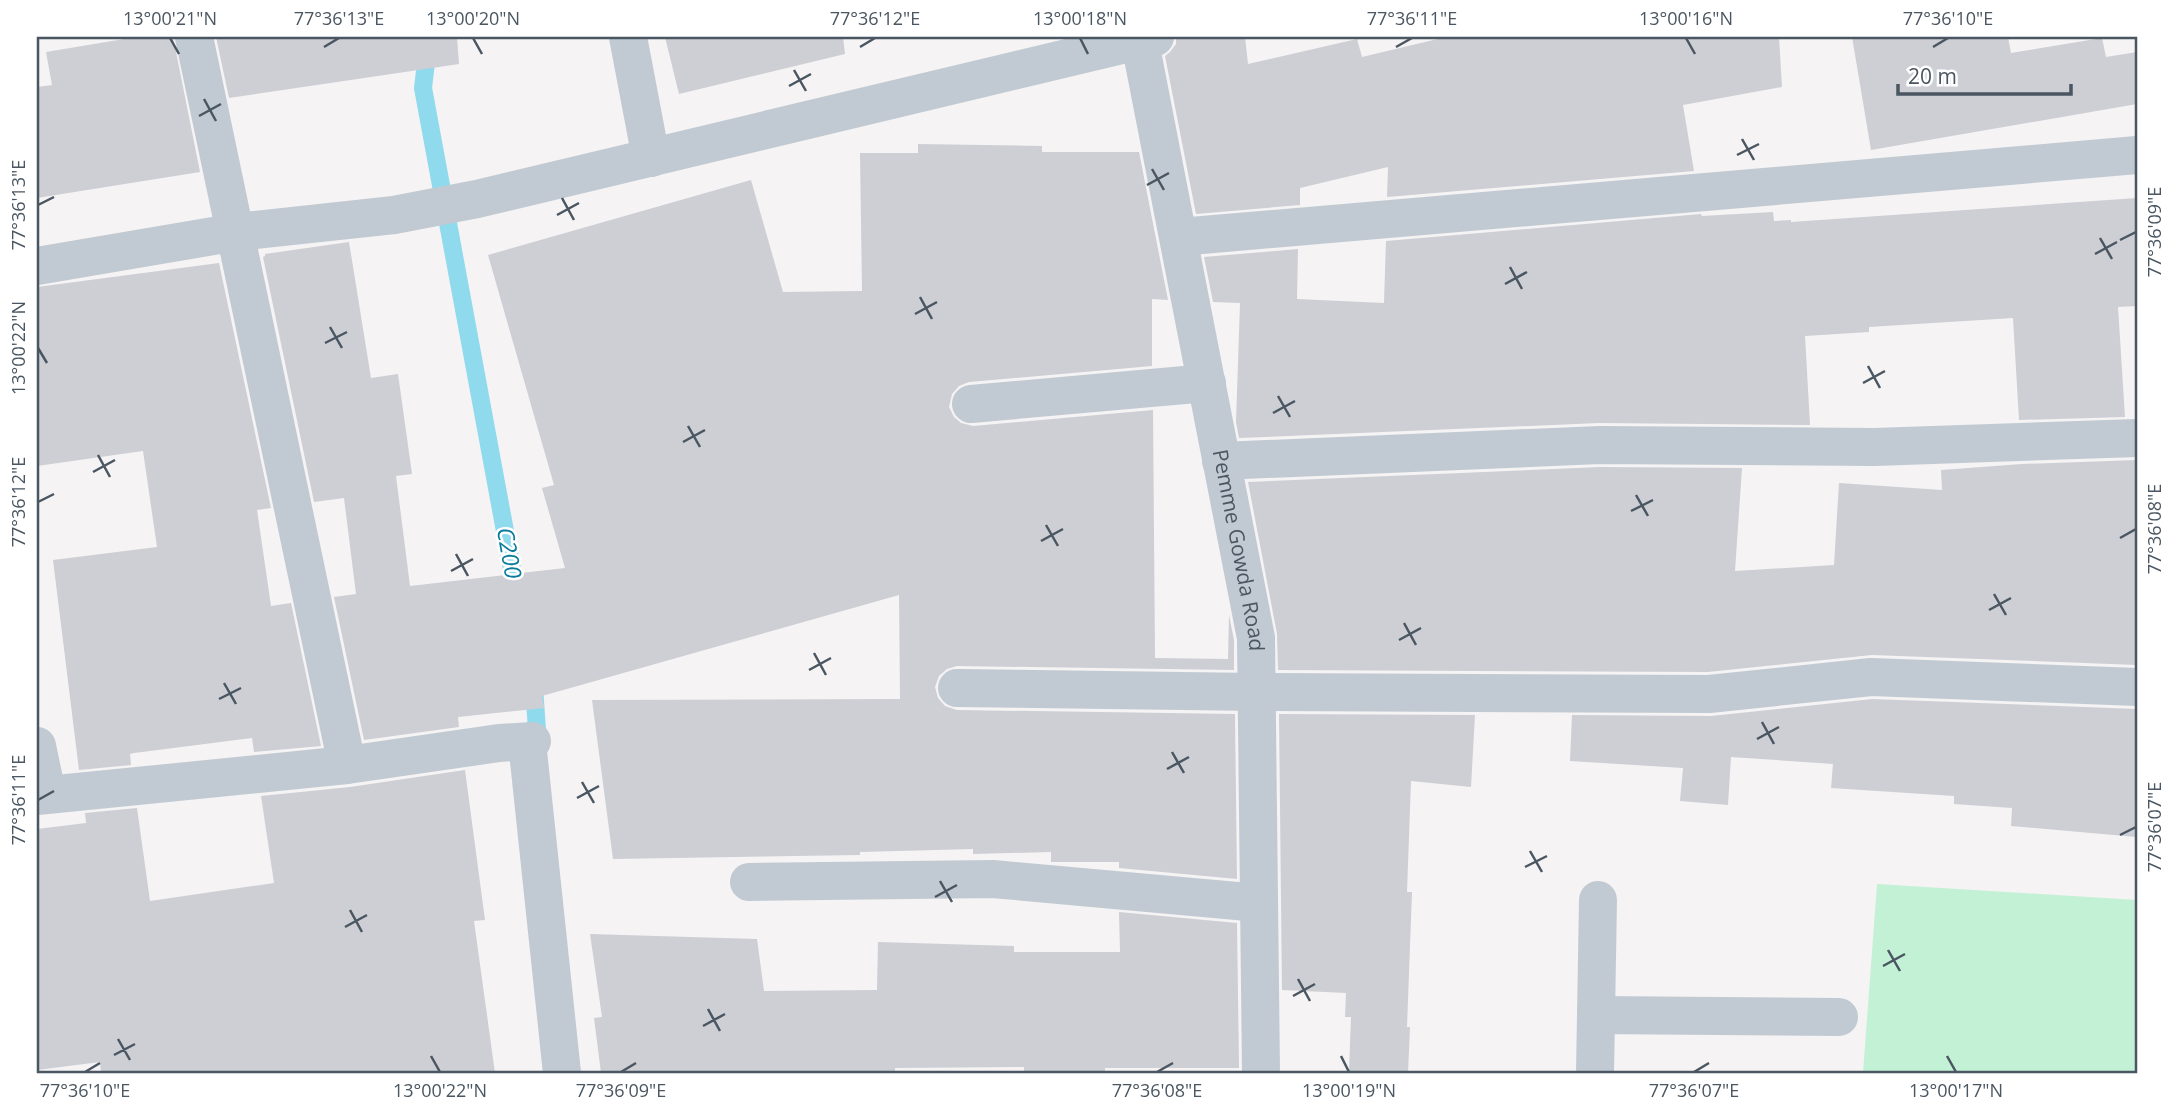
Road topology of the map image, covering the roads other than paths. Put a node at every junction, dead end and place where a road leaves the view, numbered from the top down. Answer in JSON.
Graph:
{"nodes":[{"id":1,"x":194,"y":37,"type":"edge"},
{"id":2,"x":628,"y":37,"type":"edge"},
{"id":3,"x":1144,"y":38,"type":"edge"},
{"id":4,"x":2137,"y":155,"type":"edge"},
{"id":5,"x":651,"y":158,"type":"junction"},
{"id":6,"x":237,"y":232,"type":"junction"},
{"id":7,"x":1179,"y":237,"type":"junction"},
{"id":8,"x":37,"y":266,"type":"edge"},
{"id":9,"x":1207,"y":383,"type":"junction"},
{"id":10,"x":971,"y":404,"type":"dead end"},
{"id":11,"x":2137,"y":438,"type":"edge"},
{"id":12,"x":1222,"y":461,"type":"junction"},
{"id":13,"x":2137,"y":687,"type":"edge"},
{"id":14,"x":957,"y":688,"type":"dead end"},
{"id":15,"x":1257,"y":692,"type":"junction"},
{"id":16,"x":37,"y":746,"type":"edge"},
{"id":17,"x":346,"y":765,"type":"junction"},
{"id":18,"x":42,"y":795,"type":"edge"},
{"id":19,"x":749,"y":881,"type":"dead end"},
{"id":20,"x":1598,"y":900,"type":"dead end"},
{"id":21,"x":1259,"y":903,"type":"junction"},
{"id":22,"x":1596,"y":1015,"type":"junction"},
{"id":23,"x":1839,"y":1017,"type":"dead end"},
{"id":24,"x":562,"y":1073,"type":"edge"},
{"id":25,"x":1261,"y":1073,"type":"edge"},
{"id":26,"x":1595,"y":1073,"type":"edge"}],
"edges":[{"from":1,"to":6,"type":"street"},
{"from":2,"to":5,"type":"street"},
{"from":3,"to":5,"type":"street"},
{"from":3,"to":7,"type":"street","name":"Pemme Gowda Road"},
{"from":4,"to":7,"type":"street"},
{"from":5,"to":6,"type":"street"},
{"from":6,"to":8,"type":"street"},
{"from":6,"to":17,"type":"street"},
{"from":7,"to":9,"type":"street","name":"Pemme Gowda Road"},
{"from":9,"to":10,"type":"street"},
{"from":9,"to":12,"type":"street","name":"Pemme Gowda Road"},
{"from":11,"to":12,"type":"street"},
{"from":12,"to":15,"type":"street","name":"Pemme Gowda Road"},
{"from":13,"to":15,"type":"street"},
{"from":14,"to":15,"type":"street"},
{"from":15,"to":21,"type":"street","name":"Pemme Gowda Road"},
{"from":16,"to":18,"type":"street"},
{"from":17,"to":18,"type":"street"},
{"from":17,"to":24,"type":"street"},
{"from":19,"to":21,"type":"street"},
{"from":20,"to":22,"type":"street"},
{"from":21,"to":25,"type":"street","name":"Pemme Gowda Road"},
{"from":22,"to":23,"type":"street"},
{"from":22,"to":26,"type":"street"}]}
